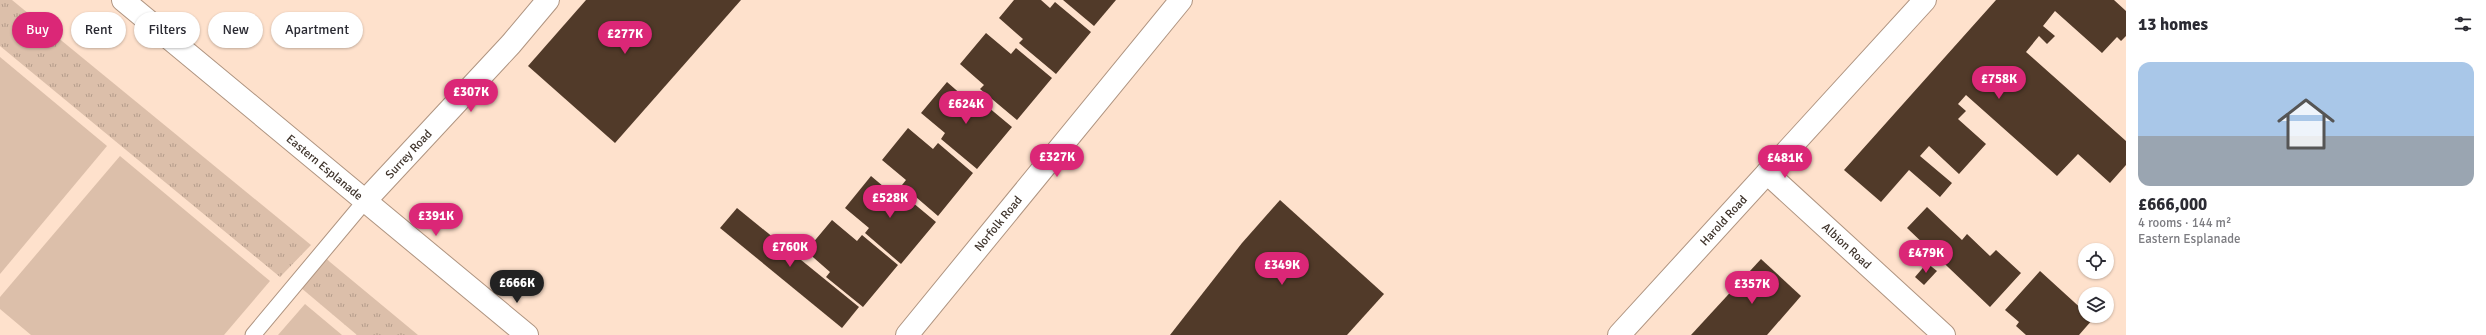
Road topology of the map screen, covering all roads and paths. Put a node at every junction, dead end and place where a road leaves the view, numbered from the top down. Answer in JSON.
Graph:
{"nodes":[{"id":1,"x":123,"y":0,"type":"edge"},
{"id":2,"x":548,"y":0,"type":"edge"},
{"id":3,"x":1180,"y":0,"type":"edge"},
{"id":4,"x":1925,"y":0,"type":"edge"},
{"id":5,"x":1767,"y":173,"type":"junction"},
{"id":6,"x":365,"y":201,"type":"junction"},
{"id":7,"x":253,"y":335,"type":"edge"},
{"id":8,"x":527,"y":335,"type":"edge"},
{"id":9,"x":907,"y":335,"type":"edge"},
{"id":10,"x":1619,"y":335,"type":"edge"},
{"id":11,"x":1944,"y":335,"type":"edge"}],
"edges":[{"from":1,"to":6,"type":"street","name":"Eastern Esplanade"},
{"from":2,"to":6,"type":"street","name":"Surrey Road"},
{"from":3,"to":9,"type":"street","name":"Norfolk Road"},
{"from":4,"to":5,"type":"street","name":"Harold Road"},
{"from":5,"to":10,"type":"street","name":"Harold Road"},
{"from":5,"to":11,"type":"street","name":"Albion Road"},
{"from":6,"to":7,"type":"lane"},
{"from":6,"to":8,"type":"street","name":"Eastern Esplanade"}]}
